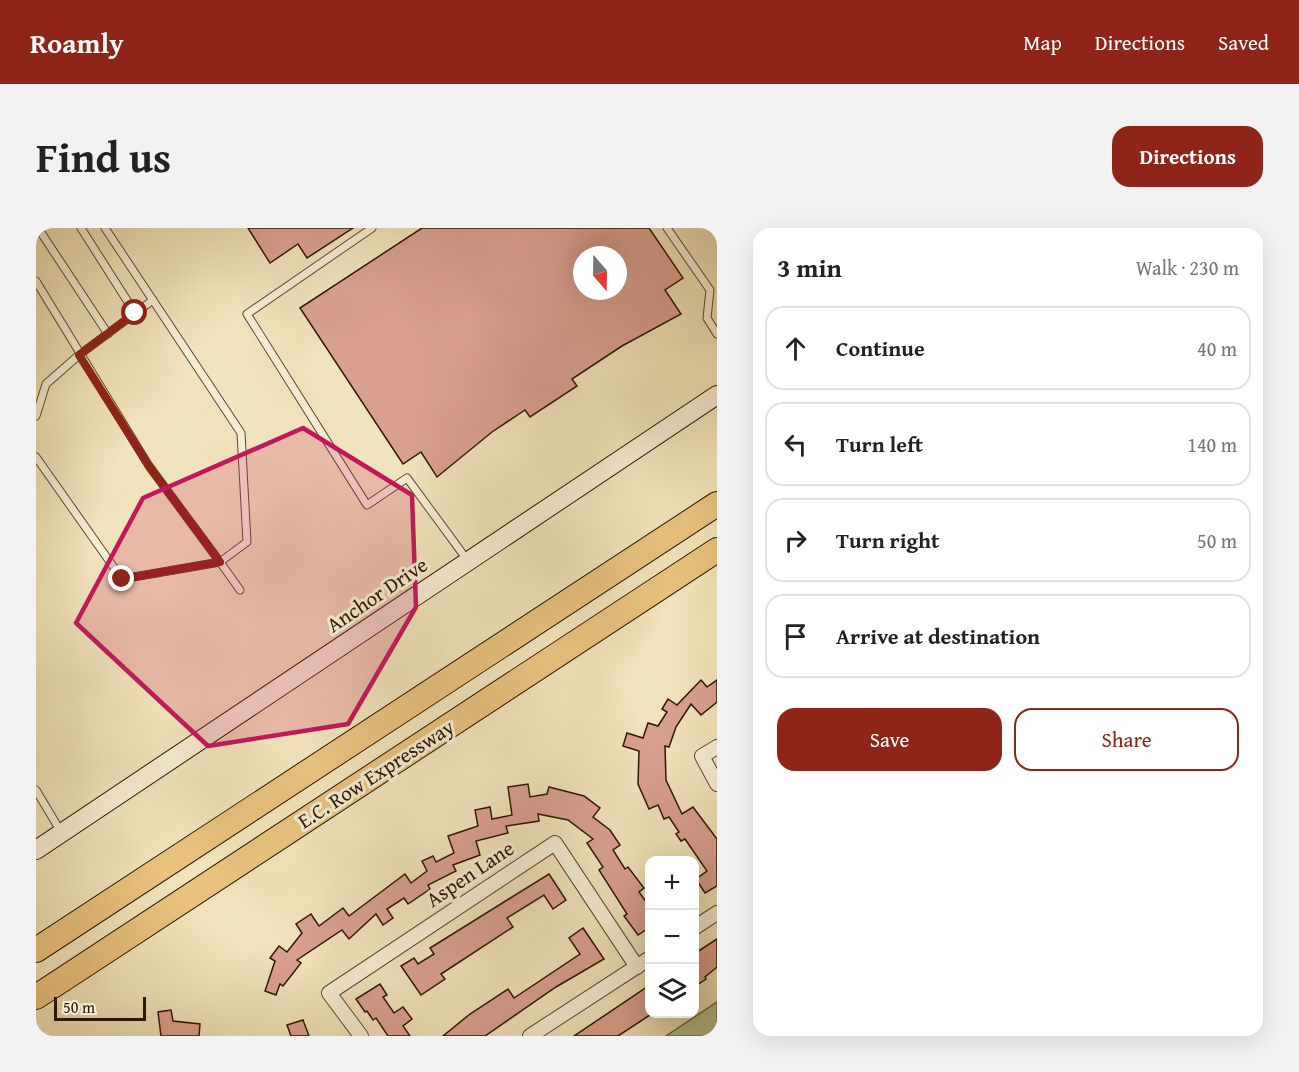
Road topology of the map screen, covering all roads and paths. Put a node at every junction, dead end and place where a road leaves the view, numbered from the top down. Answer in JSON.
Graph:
{"nodes":[{"id":1,"x":38,"y":228,"type":"edge"},
{"id":2,"x":81,"y":228,"type":"edge"},
{"id":3,"x":105,"y":228,"type":"edge"},
{"id":4,"x":372,"y":228,"type":"edge"},
{"id":5,"x":668,"y":228,"type":"edge"},
{"id":6,"x":36,"y":281,"type":"edge"},
{"id":7,"x":153,"y":300,"type":"junction"},
{"id":8,"x":135,"y":313,"type":"junction"},
{"id":9,"x":108,"y":334,"type":"junction"},
{"id":10,"x":717,"y":334,"type":"edge"},
{"id":11,"x":79,"y":355,"type":"junction"},
{"id":12,"x":717,"y":395,"type":"edge"},
{"id":13,"x":36,"y":416,"type":"edge"},
{"id":14,"x":36,"y":457,"type":"edge"},
{"id":15,"x":717,"y":504,"type":"edge"},
{"id":16,"x":717,"y":550,"type":"edge"},
{"id":17,"x":468,"y":561,"type":"junction"},
{"id":18,"x":220,"y":562,"type":"junction"},
{"id":19,"x":240,"y":590,"type":"dead end"},
{"id":20,"x":717,"y":747,"type":"edge"},
{"id":21,"x":717,"y":784,"type":"edge"},
{"id":22,"x":36,"y":790,"type":"edge"},
{"id":23,"x":61,"y":832,"type":"junction"},
{"id":24,"x":36,"y":850,"type":"edge"},
{"id":25,"x":717,"y":913,"type":"edge"},
{"id":26,"x":699,"y":925,"type":"edge"},
{"id":27,"x":36,"y":950,"type":"edge"},
{"id":28,"x":645,"y":961,"type":"edge"},
{"id":29,"x":637,"y":967,"type":"junction"},
{"id":30,"x":36,"y":998,"type":"edge"},
{"id":31,"x":362,"y":1036,"type":"edge"},
{"id":32,"x":530,"y":1036,"type":"edge"}],
"edges":[{"from":1,"to":9,"type":"lane"},
{"from":2,"to":8,"type":"lane"},
{"from":3,"to":7,"type":"lane"},
{"from":4,"to":17,"type":"lane"},
{"from":5,"to":10,"type":"lane"},
{"from":6,"to":11,"type":"lane"},
{"from":7,"to":8,"type":"lane"},
{"from":7,"to":18,"type":"lane"},
{"from":8,"to":9,"type":"lane"},
{"from":9,"to":11,"type":"lane"},
{"from":11,"to":13,"type":"lane"},
{"from":11,"to":18,"type":"lane"},
{"from":12,"to":17,"type":"street","name":"Anchor Drive"},
{"from":14,"to":18,"type":"lane"},
{"from":15,"to":27,"type":"highway","name":"E.C. Row Expressway"},
{"from":16,"to":30,"type":"highway","name":"E.C. Row Expressway"},
{"from":17,"to":23,"type":"street","name":"Anchor Drive"},
{"from":18,"to":19,"type":"lane"},
{"from":20,"to":21,"type":"street"},
{"from":22,"to":23,"type":"lane"},
{"from":23,"to":24,"type":"street","name":"Anchor Drive"},
{"from":25,"to":26,"type":"street"},
{"from":28,"to":29,"type":"street"},
{"from":29,"to":31,"type":"street","name":"Aspen Lane"},
{"from":29,"to":32,"type":"street"}]}
